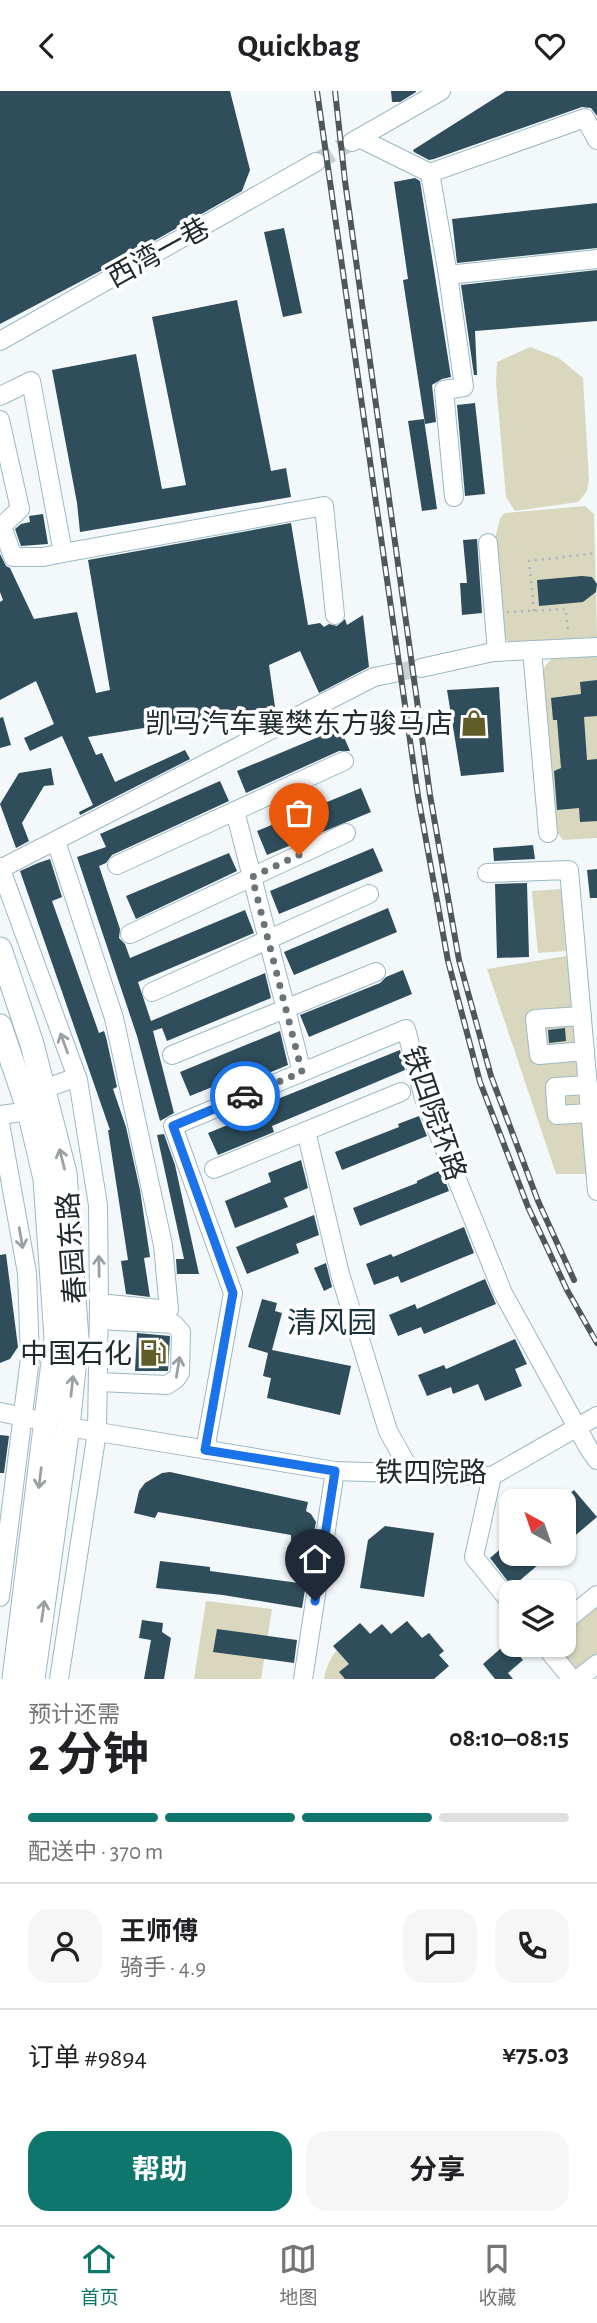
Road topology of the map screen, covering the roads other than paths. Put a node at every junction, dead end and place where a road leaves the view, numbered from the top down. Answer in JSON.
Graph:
{"nodes":[{"id":1,"x":441,"y":91,"type":"edge"},
{"id":2,"x":597,"y":139,"type":"edge"},
{"id":3,"x":316,"y":162,"type":"tunnel mouth"},
{"id":4,"x":430,"y":173,"type":"junction"},
{"id":5,"x":597,"y":259,"type":"edge"},
{"id":6,"x":448,"y":275,"type":"junction"},
{"id":7,"x":0,"y":341,"type":"edge"},
{"id":8,"x":0,"y":396,"type":"edge"},
{"id":9,"x":0,"y":420,"type":"edge"},
{"id":10,"x":454,"y":497,"type":"dead end"},
{"id":11,"x":488,"y":543,"type":"dead end"},
{"id":12,"x":63,"y":553,"type":"junction"},
{"id":13,"x":335,"y":615,"type":"dead end"},
{"id":14,"x":597,"y":647,"type":"edge"},
{"id":15,"x":532,"y":650,"type":"junction"},
{"id":16,"x":497,"y":652,"type":"junction"},
{"id":17,"x":421,"y":668,"type":"tunnel mouth"},
{"id":18,"x":394,"y":673,"type":"tunnel mouth"},
{"id":19,"x":344,"y":761,"type":"dead end"},
{"id":20,"x":235,"y":811,"type":"junction"},
{"id":21,"x":346,"y":833,"type":"dead end"},
{"id":22,"x":548,"y":833,"type":"dead end"},
{"id":23,"x":56,"y":841,"type":"junction"},
{"id":24,"x":117,"y":865,"type":"dead end"},
{"id":25,"x":0,"y":868,"type":"edge"},
{"id":26,"x":487,"y":873,"type":"dead end"},
{"id":27,"x":252,"y":877,"type":"junction"},
{"id":28,"x":369,"y":894,"type":"dead end"},
{"id":29,"x":130,"y":934,"type":"dead end"},
{"id":30,"x":268,"y":940,"type":"junction"},
{"id":31,"x":0,"y":949,"type":"edge"},
{"id":32,"x":376,"y":972,"type":"dead end"},
{"id":33,"x":152,"y":992,"type":"dead end"},
{"id":34,"x":286,"y":1009,"type":"junction"},
{"id":35,"x":582,"y":1016,"type":"junction"},
{"id":36,"x":0,"y":1026,"type":"edge"},
{"id":37,"x":585,"y":1051,"type":"junction"},
{"id":38,"x":172,"y":1055,"type":"dead end"},
{"id":39,"x":302,"y":1072,"type":"junction"},
{"id":40,"x":77,"y":1077,"type":"junction"},
{"id":41,"x":588,"y":1085,"type":"junction"},
{"id":42,"x":44,"y":1089,"type":"junction"},
{"id":43,"x":401,"y":1092,"type":"dead end"},
{"id":44,"x":29,"y":1111,"type":"junction"},
{"id":45,"x":590,"y":1113,"type":"junction"},
{"id":46,"x":0,"y":1115,"type":"edge"},
{"id":47,"x":0,"y":1123,"type":"edge"},
{"id":48,"x":306,"y":1131,"type":"junction"},
{"id":49,"x":214,"y":1169,"type":"dead end"},
{"id":50,"x":597,"y":1191,"type":"edge"},
{"id":51,"x":99,"y":1312,"type":"junction"},
{"id":52,"x":98,"y":1382,"type":"junction"},
{"id":53,"x":0,"y":1412,"type":"edge"},
{"id":54,"x":597,"y":1416,"type":"edge"},
{"id":55,"x":24,"y":1417,"type":"junction"},
{"id":56,"x":57,"y":1424,"type":"junction"},
{"id":57,"x":577,"y":1428,"type":"junction"},
{"id":58,"x":97,"y":1432,"type":"junction"},
{"id":59,"x":205,"y":1450,"type":"junction"},
{"id":60,"x":597,"y":1460,"type":"edge"},
{"id":61,"x":335,"y":1471,"type":"junction"},
{"id":62,"x":412,"y":1473,"type":"junction"},
{"id":63,"x":492,"y":1476,"type":"junction"},
{"id":64,"x":499,"y":1588,"type":"edge"},
{"id":65,"x":597,"y":1595,"type":"edge"},
{"id":66,"x":0,"y":1597,"type":"edge"},
{"id":67,"x":576,"y":1612,"type":"edge"},
{"id":68,"x":554,"y":1657,"type":"edge"},
{"id":69,"x":597,"y":1664,"type":"edge"},
{"id":70,"x":16,"y":1673,"type":"edge"},
{"id":71,"x":59,"y":1679,"type":"edge"},
{"id":72,"x":303,"y":1679,"type":"edge"},
{"id":73,"x":572,"y":1679,"type":"edge"},
{"id":74,"x":578,"y":1679,"type":"edge"}],
"edges":[{"from":1,"to":4,"type":"street"},
{"from":2,"to":4,"type":"street"},
{"from":3,"to":7,"type":"street","name":"西湾一巷"},
{"from":4,"to":6,"type":"street"},
{"from":5,"to":6,"type":"street"},
{"from":6,"to":10,"type":"street"},
{"from":8,"to":12,"type":"street"},
{"from":9,"to":12,"type":"street"},
{"from":11,"to":16,"type":"street"},
{"from":12,"to":13,"type":"street"},
{"from":14,"to":15,"type":"street"},
{"from":15,"to":16,"type":"street"},
{"from":15,"to":22,"type":"street"},
{"from":16,"to":17,"type":"street"},
{"from":18,"to":23,"type":"street"},
{"from":19,"to":20,"type":"street"},
{"from":20,"to":24,"type":"street"},
{"from":20,"to":27,"type":"street"},
{"from":21,"to":27,"type":"street"},
{"from":23,"to":25,"type":"street"},
{"from":23,"to":51,"type":"street"},
{"from":40,"to":25,"type":"street","one_way":true},
{"from":26,"to":35,"type":"street"},
{"from":27,"to":29,"type":"street"},
{"from":27,"to":30,"type":"street"},
{"from":28,"to":30,"type":"street"},
{"from":30,"to":33,"type":"street"},
{"from":30,"to":34,"type":"street"},
{"from":31,"to":42,"type":"main road","name":"春园东路"},
{"from":32,"to":34,"type":"street"},
{"from":34,"to":38,"type":"street"},
{"from":34,"to":39,"type":"street"},
{"from":35,"to":37,"type":"street"},
{"from":35,"to":37,"type":"street"},
{"from":36,"to":44,"type":"main road","name":"春园东路"},
{"from":37,"to":41,"type":"street"},
{"from":39,"to":57,"type":"street","name":"铁四院环路"},
{"from":39,"to":59,"type":"street","name":"铁四院环路"},
{"from":40,"to":42,"type":"street"},
{"from":51,"to":40,"type":"street","one_way":true},
{"from":41,"to":45,"type":"street"},
{"from":41,"to":45,"type":"street"},
{"from":56,"to":42,"type":"main road","name":"春园东路","one_way":true},
{"from":43,"to":48,"type":"street"},
{"from":44,"to":46,"type":"street"},
{"from":44,"to":56,"type":"main road","name":"春园东路"},
{"from":45,"to":50,"type":"street"},
{"from":47,"to":55,"type":"street","one_way":true},
{"from":48,"to":49,"type":"street"},
{"from":48,"to":62,"type":"street"},
{"from":51,"to":52,"type":"street"},
{"from":52,"to":51,"type":"street","one_way":true},
{"from":52,"to":58,"type":"street"},
{"from":53,"to":55,"type":"street","name":"铁四院路"},
{"from":54,"to":57,"type":"street","name":"铁四院路"},
{"from":55,"to":56,"type":"street","name":"铁四院路"},
{"from":55,"to":66,"type":"street"},
{"from":56,"to":58,"type":"street","name":"铁四院路"},
{"from":56,"to":70,"type":"main road","name":"春园东路"},
{"from":57,"to":60,"type":"street","name":"铁四院环路"},
{"from":57,"to":63,"type":"street","name":"铁四院路"},
{"from":58,"to":59,"type":"street","name":"铁四院路"},
{"from":58,"to":71,"type":"street"},
{"from":59,"to":61,"type":"street","name":"铁四院路"},
{"from":61,"to":62,"type":"street","name":"铁四院路"},
{"from":61,"to":72,"type":"street"},
{"from":62,"to":63,"type":"street","name":"铁四院路"},
{"from":63,"to":64,"type":"street"},
{"from":65,"to":67,"type":"street"},
{"from":68,"to":73,"type":"street"},
{"from":69,"to":74,"type":"street"}]}
